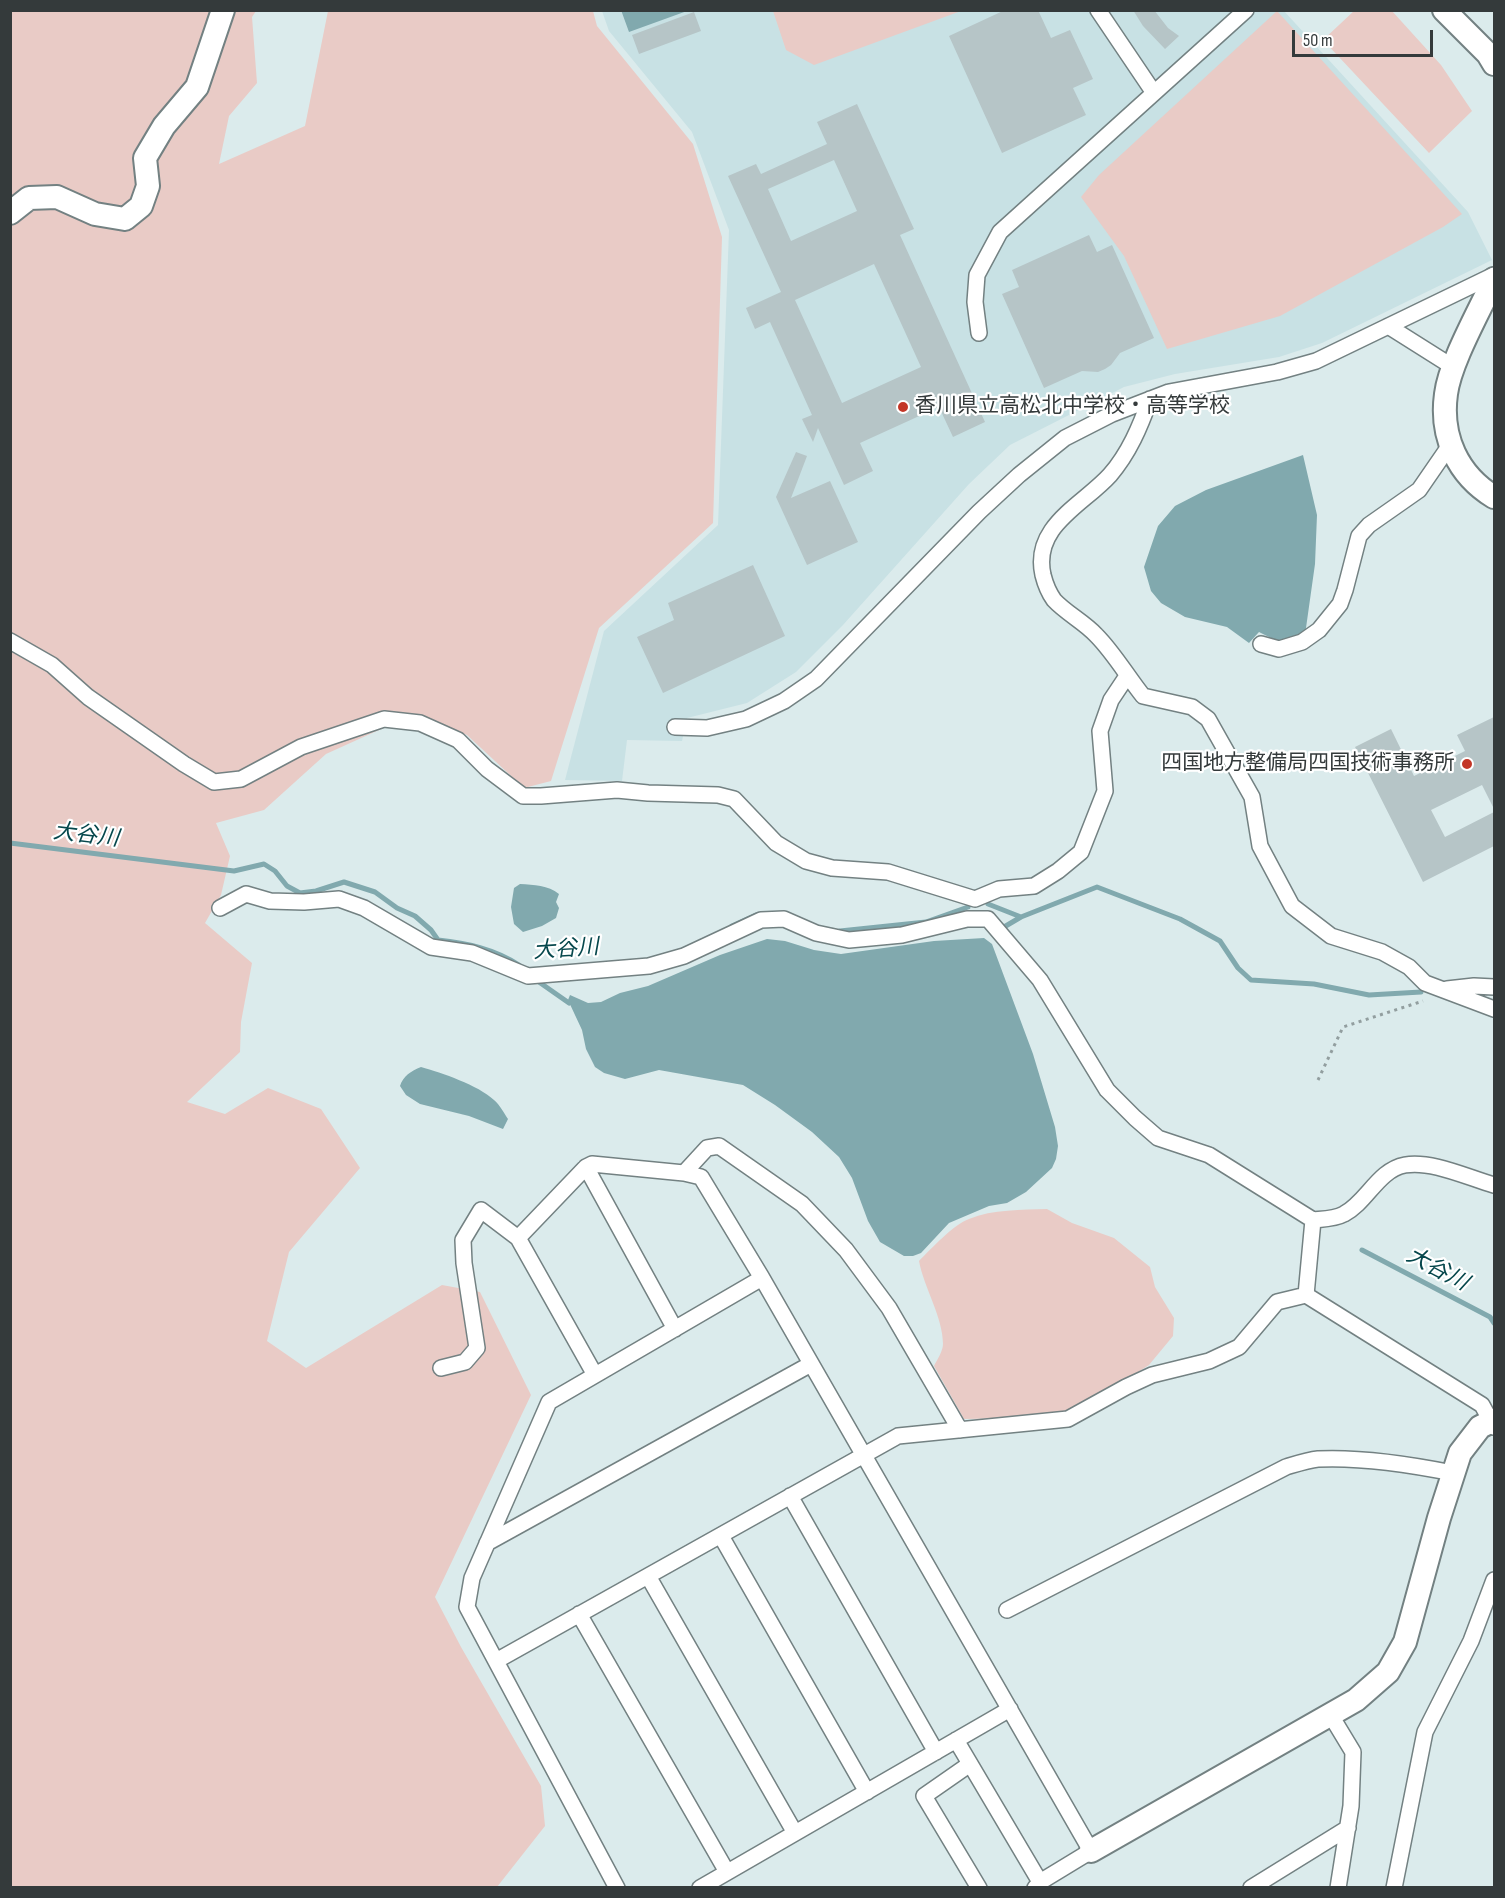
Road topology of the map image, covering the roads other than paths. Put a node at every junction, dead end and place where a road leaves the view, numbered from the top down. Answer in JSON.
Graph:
{"nodes":[{"id":1,"x":223,"y":10,"type":"edge"},
{"id":2,"x":1098,"y":10,"type":"edge"},
{"id":3,"x":1246,"y":10,"type":"edge"},
{"id":4,"x":1444,"y":10,"type":"edge"},
{"id":5,"x":1494,"y":64,"type":"edge"},
{"id":6,"x":1154,"y":93,"type":"junction"},
{"id":7,"x":10,"y":213,"type":"edge"},
{"id":8,"x":1494,"y":277,"type":"edge"},
{"id":9,"x":1388,"y":326,"type":"junction"},
{"id":10,"x":979,"y":333,"type":"dead end"},
{"id":11,"x":1453,"y":367,"type":"junction"},
{"id":12,"x":1150,"y":399,"type":"junction"},
{"id":13,"x":1450,"y":445,"type":"junction"},
{"id":14,"x":1494,"y":497,"type":"edge"},
{"id":15,"x":10,"y":641,"type":"edge"},
{"id":16,"x":1261,"y":644,"type":"dead end"},
{"id":17,"x":1127,"y":676,"type":"junction"},
{"id":18,"x":675,"y":727,"type":"dead end"},
{"id":19,"x":975,"y":899,"type":"junction"},
{"id":20,"x":220,"y":908,"type":"dead end"},
{"id":21,"x":988,"y":919,"type":"junction"},
{"id":22,"x":1494,"y":987,"type":"edge"},
{"id":23,"x":1443,"y":990,"type":"junction"},
{"id":24,"x":1494,"y":1009,"type":"edge"},
{"id":25,"x":586,"y":1167,"type":"junction"},
{"id":26,"x":684,"y":1173,"type":"junction"},
{"id":27,"x":1494,"y":1185,"type":"edge"},
{"id":28,"x":1313,"y":1220,"type":"junction"},
{"id":29,"x":518,"y":1238,"type":"junction"},
{"id":30,"x":762,"y":1278,"type":"junction"},
{"id":31,"x":1306,"y":1295,"type":"junction"},
{"id":32,"x":675,"y":1329,"type":"junction"},
{"id":33,"x":812,"y":1364,"type":"junction"},
{"id":34,"x":441,"y":1368,"type":"dead end"},
{"id":35,"x":595,"y":1375,"type":"junction"},
{"id":36,"x":1494,"y":1422,"type":"edge"},
{"id":37,"x":960,"y":1430,"type":"junction"},
{"id":38,"x":864,"y":1455,"type":"junction"},
{"id":39,"x":1454,"y":1473,"type":"junction"},
{"id":40,"x":790,"y":1496,"type":"junction"},
{"id":41,"x":721,"y":1536,"type":"junction"},
{"id":42,"x":487,"y":1543,"type":"junction"},
{"id":43,"x":648,"y":1576,"type":"junction"},
{"id":44,"x":1494,"y":1580,"type":"edge"},
{"id":45,"x":1007,"y":1610,"type":"dead end"},
{"id":46,"x":579,"y":1614,"type":"junction"},
{"id":47,"x":496,"y":1661,"type":"junction"},
{"id":48,"x":1010,"y":1709,"type":"junction"},
{"id":49,"x":1330,"y":1714,"type":"junction"},
{"id":50,"x":956,"y":1740,"type":"junction"},
{"id":51,"x":936,"y":1752,"type":"junction"},
{"id":52,"x":970,"y":1764,"type":"junction"},
{"id":53,"x":867,"y":1792,"type":"junction"},
{"id":54,"x":1348,"y":1828,"type":"junction"},
{"id":55,"x":795,"y":1833,"type":"junction"},
{"id":56,"x":1091,"y":1851,"type":"junction"},
{"id":57,"x":727,"y":1872,"type":"junction"},
{"id":58,"x":1038,"y":1885,"type":"edge"},
{"id":59,"x":618,"y":1887,"type":"edge"},
{"id":60,"x":700,"y":1887,"type":"edge"},
{"id":61,"x":979,"y":1887,"type":"edge"},
{"id":62,"x":1251,"y":1887,"type":"edge"},
{"id":63,"x":1338,"y":1887,"type":"edge"},
{"id":64,"x":1394,"y":1887,"type":"edge"}],
"edges":[{"from":1,"to":7,"type":"street"},
{"from":2,"to":6,"type":"street"},
{"from":3,"to":6,"type":"street"},
{"from":4,"to":5,"type":"street"},
{"from":6,"to":10,"type":"street"},
{"from":8,"to":9,"type":"street"},
{"from":8,"to":11,"type":"street"},
{"from":9,"to":11,"type":"street"},
{"from":9,"to":12,"type":"street"},
{"from":11,"to":13,"type":"street"},
{"from":12,"to":17,"type":"street"},
{"from":12,"to":18,"type":"street"},
{"from":13,"to":14,"type":"street"},
{"from":13,"to":16,"type":"street"},
{"from":15,"to":19,"type":"street"},
{"from":17,"to":19,"type":"street"},
{"from":17,"to":23,"type":"street"},
{"from":19,"to":21,"type":"street"},
{"from":20,"to":21,"type":"street"},
{"from":21,"to":28,"type":"street"},
{"from":22,"to":23,"type":"street"},
{"from":23,"to":24,"type":"street"},
{"from":25,"to":26,"type":"street"},
{"from":25,"to":29,"type":"street"},
{"from":25,"to":32,"type":"street"},
{"from":26,"to":30,"type":"street"},
{"from":26,"to":37,"type":"street"},
{"from":27,"to":28,"type":"street"},
{"from":28,"to":31,"type":"street"},
{"from":29,"to":34,"type":"street"},
{"from":29,"to":35,"type":"street"},
{"from":30,"to":32,"type":"street"},
{"from":30,"to":33,"type":"street"},
{"from":31,"to":36,"type":"street"},
{"from":31,"to":37,"type":"street"},
{"from":32,"to":35,"type":"street"},
{"from":33,"to":38,"type":"street"},
{"from":33,"to":42,"type":"street"},
{"from":35,"to":42,"type":"street"},
{"from":36,"to":39,"type":"street"},
{"from":37,"to":38,"type":"street"},
{"from":38,"to":40,"type":"street"},
{"from":38,"to":48,"type":"street"},
{"from":39,"to":45,"type":"street"},
{"from":39,"to":49,"type":"street"},
{"from":40,"to":41,"type":"street"},
{"from":40,"to":51,"type":"street"},
{"from":41,"to":43,"type":"street"},
{"from":41,"to":53,"type":"street"},
{"from":42,"to":47,"type":"street"},
{"from":43,"to":46,"type":"street"},
{"from":43,"to":55,"type":"street"},
{"from":44,"to":64,"type":"street"},
{"from":46,"to":47,"type":"street"},
{"from":46,"to":57,"type":"street"},
{"from":47,"to":59,"type":"street"},
{"from":48,"to":50,"type":"street"},
{"from":48,"to":56,"type":"street"},
{"from":49,"to":54,"type":"street"},
{"from":49,"to":56,"type":"street"},
{"from":50,"to":51,"type":"street"},
{"from":50,"to":52,"type":"street"},
{"from":51,"to":53,"type":"street"},
{"from":52,"to":58,"type":"street"},
{"from":52,"to":61,"type":"street"},
{"from":53,"to":55,"type":"street"},
{"from":54,"to":62,"type":"street"},
{"from":54,"to":63,"type":"street"},
{"from":55,"to":57,"type":"street"},
{"from":56,"to":58,"type":"street"},
{"from":57,"to":60,"type":"street"}]}
